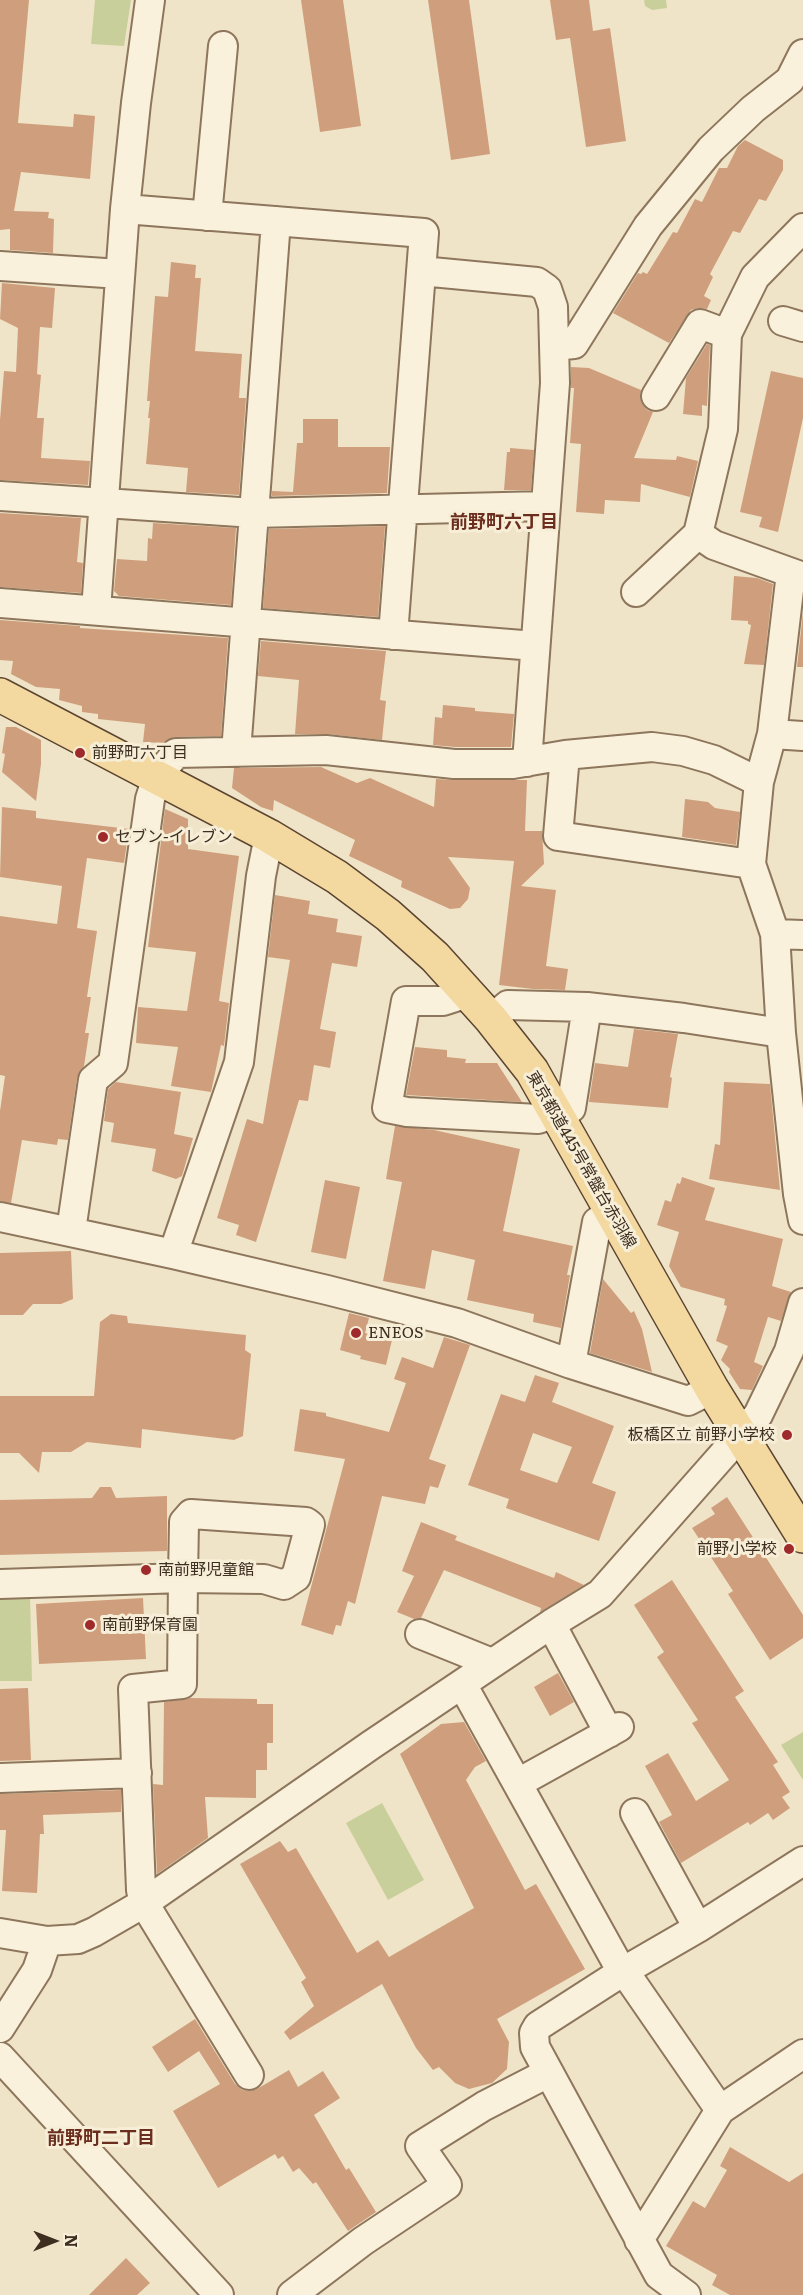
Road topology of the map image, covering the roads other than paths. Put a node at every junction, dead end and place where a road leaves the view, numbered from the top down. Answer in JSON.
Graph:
{"nodes":[{"id":1,"x":150,"y":0,"type":"edge"},
{"id":2,"x":224,"y":46,"type":"dead end"},
{"id":3,"x":799,"y":71,"type":"edge"},
{"id":4,"x":125,"y":209,"type":"junction"},
{"id":5,"x":207,"y":216,"type":"junction"},
{"id":6,"x":276,"y":221,"type":"junction"},
{"id":7,"x":803,"y":228,"type":"edge"},
{"id":8,"x":0,"y":266,"type":"edge"},
{"id":9,"x":421,"y":271,"type":"junction"},
{"id":10,"x":120,"y":274,"type":"junction"},
{"id":11,"x":727,"y":334,"type":"junction"},
{"id":12,"x":554,"y":346,"type":"junction"},
{"id":13,"x":656,"y":396,"type":"dead end"},
{"id":14,"x":0,"y":496,"type":"edge"},
{"id":15,"x":103,"y":504,"type":"junction"},
{"id":16,"x":545,"y":506,"type":"junction"},
{"id":17,"x":402,"y":508,"type":"junction"},
{"id":18,"x":254,"y":513,"type":"junction"},
{"id":19,"x":698,"y":534,"type":"junction"},
{"id":20,"x":797,"y":575,"type":"edge"},
{"id":21,"x":636,"y":592,"type":"dead end"},
{"id":22,"x":0,"y":603,"type":"edge"},
{"id":23,"x":96,"y":610,"type":"junction"},
{"id":24,"x":246,"y":623,"type":"junction"},
{"id":25,"x":393,"y":635,"type":"junction"},
{"id":26,"x":535,"y":646,"type":"junction"},
{"id":27,"x":0,"y":695,"type":"edge"},
{"id":28,"x":772,"y":734,"type":"junction"},
{"id":29,"x":803,"y":736,"type":"edge"},
{"id":30,"x":236,"y":752,"type":"junction"},
{"id":31,"x":565,"y":755,"type":"junction"},
{"id":32,"x":527,"y":762,"type":"junction"},
{"id":33,"x":157,"y":777,"type":"junction"},
{"id":34,"x":759,"y":782,"type":"junction"},
{"id":35,"x":269,"y":836,"type":"junction"},
{"id":36,"x":751,"y":864,"type":"junction"},
{"id":37,"x":775,"y":934,"type":"junction"},
{"id":38,"x":803,"y":935,"type":"edge"},
{"id":39,"x":468,"y":993,"type":"junction"},
{"id":40,"x":587,"y":1007,"type":"junction"},
{"id":41,"x":491,"y":1019,"type":"junction"},
{"id":42,"x":781,"y":1033,"type":"junction"},
{"id":43,"x":557,"y":1114,"type":"junction"},
{"id":44,"x":611,"y":1212,"type":"junction"},
{"id":45,"x":0,"y":1217,"type":"edge"},
{"id":46,"x":803,"y":1220,"type":"edge"},
{"id":47,"x":70,"y":1231,"type":"junction"},
{"id":48,"x":173,"y":1254,"type":"junction"},
{"id":49,"x":803,"y":1303,"type":"edge"},
{"id":50,"x":571,"y":1364,"type":"junction"},
{"id":51,"x":793,"y":1365,"type":"edge"},
{"id":52,"x":712,"y":1389,"type":"junction"},
{"id":53,"x":741,"y":1436,"type":"junction"},
{"id":54,"x":803,"y":1536,"type":"edge"},
{"id":55,"x":0,"y":1584,"type":"edge"},
{"id":56,"x":551,"y":1624,"type":"junction"},
{"id":57,"x":420,"y":1634,"type":"dead end"},
{"id":58,"x":492,"y":1664,"type":"junction"},
{"id":59,"x":462,"y":1684,"type":"junction"},
{"id":60,"x":137,"y":1773,"type":"junction"},
{"id":61,"x":0,"y":1778,"type":"edge"},
{"id":62,"x":518,"y":1783,"type":"junction"},
{"id":63,"x":635,"y":1813,"type":"dead end"},
{"id":64,"x":800,"y":1871,"type":"edge"},
{"id":65,"x":144,"y":1903,"type":"junction"},
{"id":66,"x":698,"y":1928,"type":"junction"},
{"id":67,"x":0,"y":1933,"type":"edge"},
{"id":68,"x":47,"y":1941,"type":"junction"},
{"id":69,"x":622,"y":1971,"type":"junction"},
{"id":70,"x":0,"y":2028,"type":"edge"},
{"id":71,"x":803,"y":2054,"type":"edge"},
{"id":72,"x":0,"y":2057,"type":"edge"},
{"id":73,"x":548,"y":2073,"type":"junction"},
{"id":74,"x":249,"y":2075,"type":"dead end"},
{"id":75,"x":720,"y":2110,"type":"junction"},
{"id":76,"x":639,"y":2240,"type":"junction"},
{"id":77,"x":682,"y":2294,"type":"edge"},
{"id":78,"x":219,"y":2295,"type":"edge"},
{"id":79,"x":292,"y":2295,"type":"edge"}],
"edges":[{"from":1,"to":4,"type":"street"},
{"from":2,"to":5,"type":"street"},
{"from":3,"to":12,"type":"street"},
{"from":4,"to":5,"type":"street"},
{"from":4,"to":10,"type":"street"},
{"from":5,"to":6,"type":"street"},
{"from":6,"to":9,"type":"street"},
{"from":6,"to":18,"type":"street"},
{"from":7,"to":11,"type":"street"},
{"from":8,"to":10,"type":"street"},
{"from":9,"to":12,"type":"street"},
{"from":9,"to":17,"type":"street"},
{"from":10,"to":15,"type":"street"},
{"from":11,"to":13,"type":"street"},
{"from":11,"to":19,"type":"street"},
{"from":12,"to":16,"type":"street"},
{"from":14,"to":15,"type":"street"},
{"from":15,"to":18,"type":"street"},
{"from":15,"to":23,"type":"street"},
{"from":16,"to":17,"type":"street"},
{"from":16,"to":26,"type":"street"},
{"from":17,"to":18,"type":"street"},
{"from":17,"to":25,"type":"street"},
{"from":18,"to":24,"type":"street"},
{"from":19,"to":20,"type":"street"},
{"from":19,"to":21,"type":"street"},
{"from":20,"to":28,"type":"street"},
{"from":22,"to":23,"type":"street"},
{"from":23,"to":24,"type":"street"},
{"from":24,"to":25,"type":"street"},
{"from":24,"to":30,"type":"street"},
{"from":25,"to":26,"type":"street"},
{"from":26,"to":32,"type":"street"},
{"from":27,"to":33,"type":"main road","name":"東京都道445号常盤台赤羽線"},
{"from":28,"to":29,"type":"street"},
{"from":28,"to":34,"type":"street"},
{"from":30,"to":32,"type":"street"},
{"from":30,"to":33,"type":"street"},
{"from":31,"to":32,"type":"street"},
{"from":31,"to":34,"type":"street"},
{"from":31,"to":36,"type":"street"},
{"from":33,"to":35,"type":"main road","name":"東京都道445号常盤台赤羽線"},
{"from":33,"to":47,"type":"street"},
{"from":34,"to":36,"type":"street"},
{"from":35,"to":39,"type":"main road","name":"東京都道445号常盤台赤羽線"},
{"from":35,"to":48,"type":"street"},
{"from":36,"to":37,"type":"street"},
{"from":37,"to":38,"type":"street"},
{"from":37,"to":42,"type":"street"},
{"from":39,"to":41,"type":"main road","name":"東京都道445号常盤台赤羽線"},
{"from":39,"to":43,"type":"street"},
{"from":40,"to":41,"type":"street"},
{"from":40,"to":42,"type":"street"},
{"from":40,"to":43,"type":"street"},
{"from":41,"to":43,"type":"main road","name":"東京都道445号常盤台赤羽線"},
{"from":42,"to":46,"type":"street"},
{"from":43,"to":44,"type":"main road","name":"東京都道445号常盤台赤羽線"},
{"from":44,"to":50,"type":"street"},
{"from":44,"to":52,"type":"main road","name":"東京都道445号常盤台赤羽線"},
{"from":45,"to":47,"type":"street"},
{"from":47,"to":48,"type":"street"},
{"from":48,"to":50,"type":"street"},
{"from":49,"to":51,"type":"street"},
{"from":50,"to":52,"type":"street"},
{"from":51,"to":53,"type":"street"},
{"from":52,"to":53,"type":"main road","name":"東京都道445号常盤台赤羽線"},
{"from":53,"to":54,"type":"main road","name":"東京都道445号常盤台赤羽線"},
{"from":53,"to":56,"type":"street"},
{"from":55,"to":60,"type":"street"},
{"from":56,"to":58,"type":"street"},
{"from":56,"to":62,"type":"street"},
{"from":57,"to":58,"type":"street"},
{"from":58,"to":59,"type":"street"},
{"from":59,"to":62,"type":"street"},
{"from":59,"to":65,"type":"street"},
{"from":60,"to":61,"type":"street"},
{"from":60,"to":65,"type":"street"},
{"from":62,"to":69,"type":"street"},
{"from":63,"to":66,"type":"street"},
{"from":64,"to":66,"type":"street"},
{"from":65,"to":68,"type":"street"},
{"from":65,"to":74,"type":"street"},
{"from":66,"to":69,"type":"street"},
{"from":67,"to":68,"type":"street"},
{"from":68,"to":70,"type":"street"},
{"from":69,"to":73,"type":"street"},
{"from":69,"to":75,"type":"street"},
{"from":71,"to":75,"type":"street"},
{"from":72,"to":78,"type":"street"},
{"from":73,"to":76,"type":"street"},
{"from":73,"to":79,"type":"street"},
{"from":75,"to":76,"type":"street"},
{"from":76,"to":77,"type":"street"}]}
